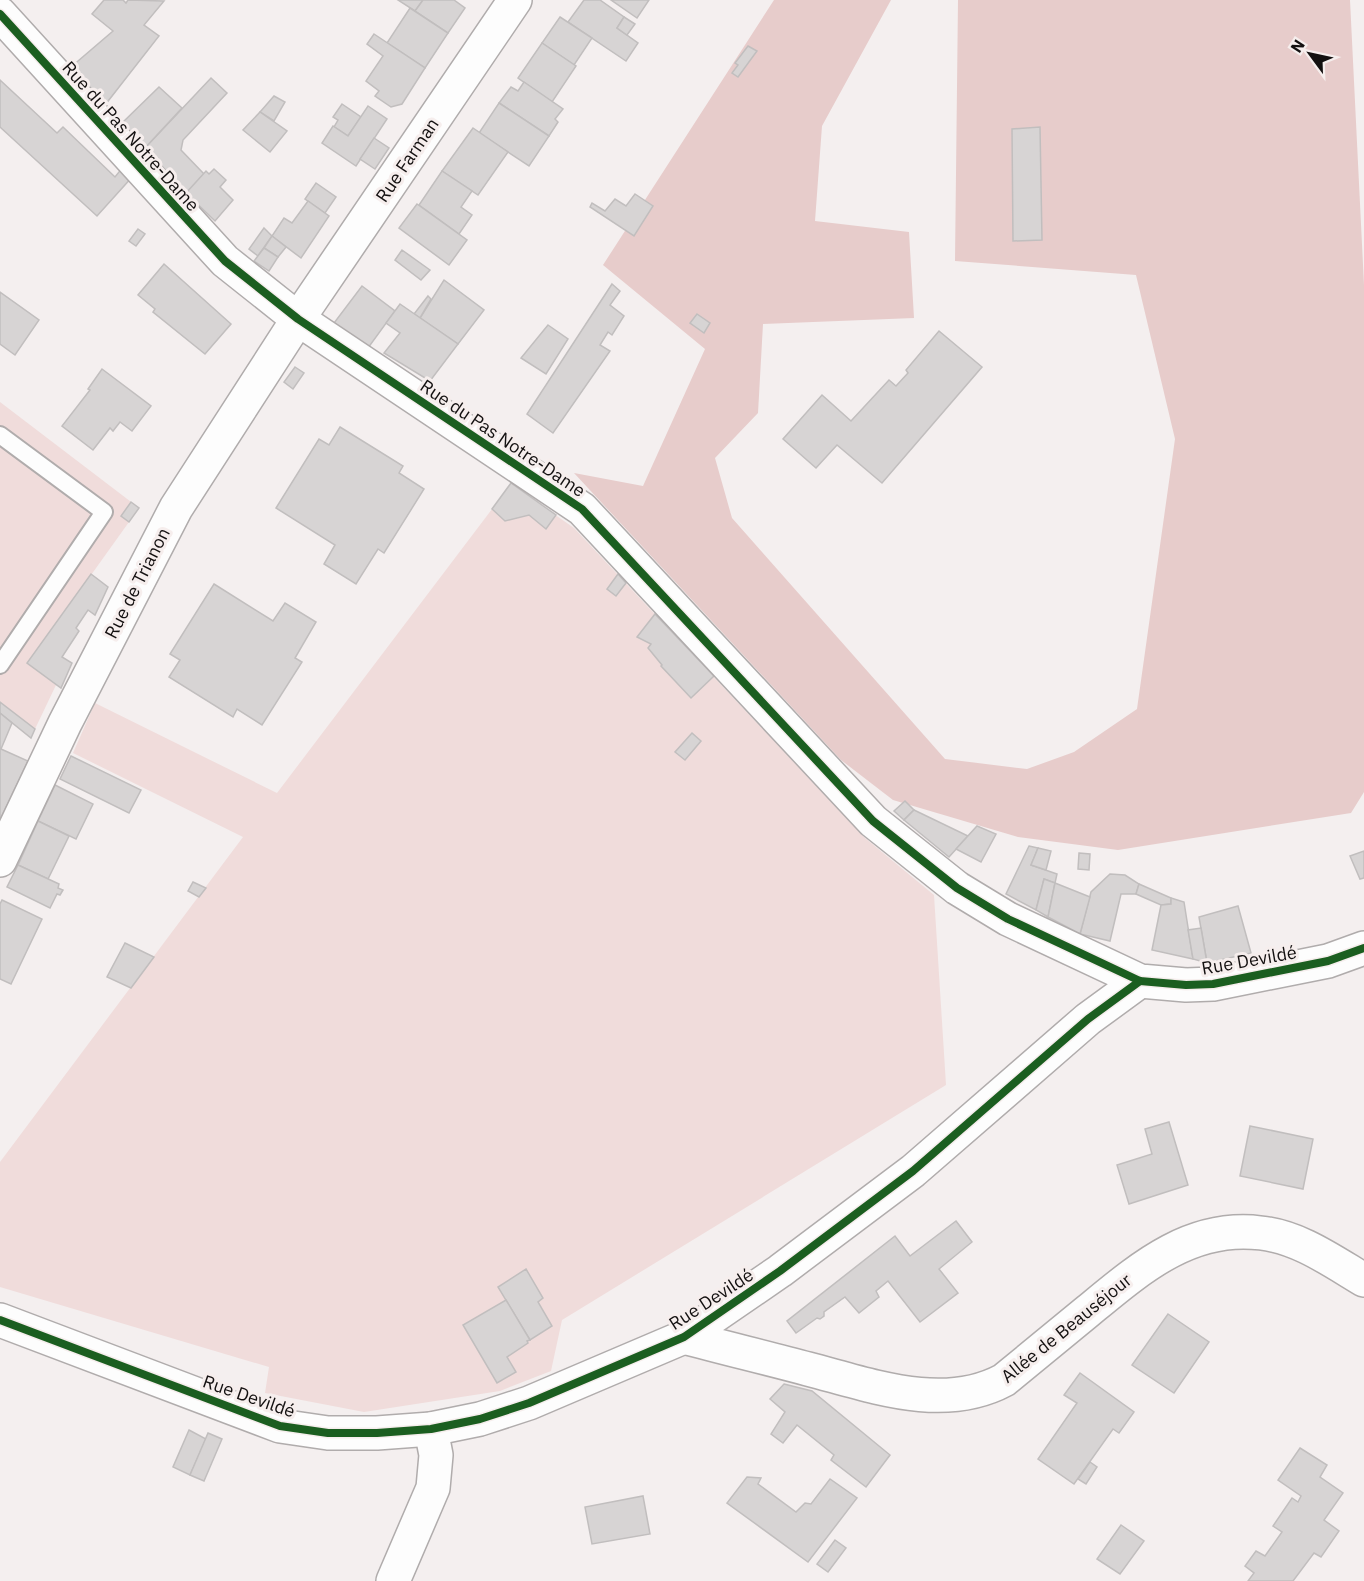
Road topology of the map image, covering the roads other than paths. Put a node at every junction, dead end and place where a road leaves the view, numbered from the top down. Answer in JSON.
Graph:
{"nodes":[{"id":1,"x":515,"y":0,"type":"edge"},
{"id":2,"x":0,"y":14,"type":"edge"},
{"id":3,"x":298,"y":319,"type":"junction"},
{"id":4,"x":0,"y":435,"type":"edge"},
{"id":5,"x":0,"y":665,"type":"edge"},
{"id":6,"x":0,"y":860,"type":"edge"},
{"id":7,"x":1364,"y":948,"type":"edge"},
{"id":8,"x":1140,"y":981,"type":"junction"},
{"id":9,"x":1364,"y":1280,"type":"edge"},
{"id":10,"x":0,"y":1320,"type":"edge"},
{"id":11,"x":684,"y":1337,"type":"junction"},
{"id":12,"x":430,"y":1429,"type":"junction"},
{"id":13,"x":393,"y":1581,"type":"edge"}],
"edges":[{"from":1,"to":3,"type":"street","name":"Rue Farman"},
{"from":2,"to":3,"type":"street","name":"Rue du Pas Notre-Dame"},
{"from":3,"to":6,"type":"street","name":"Rue de Trianon"},
{"from":3,"to":8,"type":"street","name":"Rue du Pas Notre-Dame"},
{"from":4,"to":5,"type":"lane"},
{"from":7,"to":8,"type":"street","name":"Rue Devildé"},
{"from":8,"to":11,"type":"street","name":"Rue Devildé"},
{"from":9,"to":11,"type":"street","name":"Allée de Beauséjour"},
{"from":10,"to":12,"type":"street","name":"Rue Devildé"},
{"from":11,"to":12,"type":"street","name":"Rue Devildé"},
{"from":12,"to":13,"type":"street"}]}
